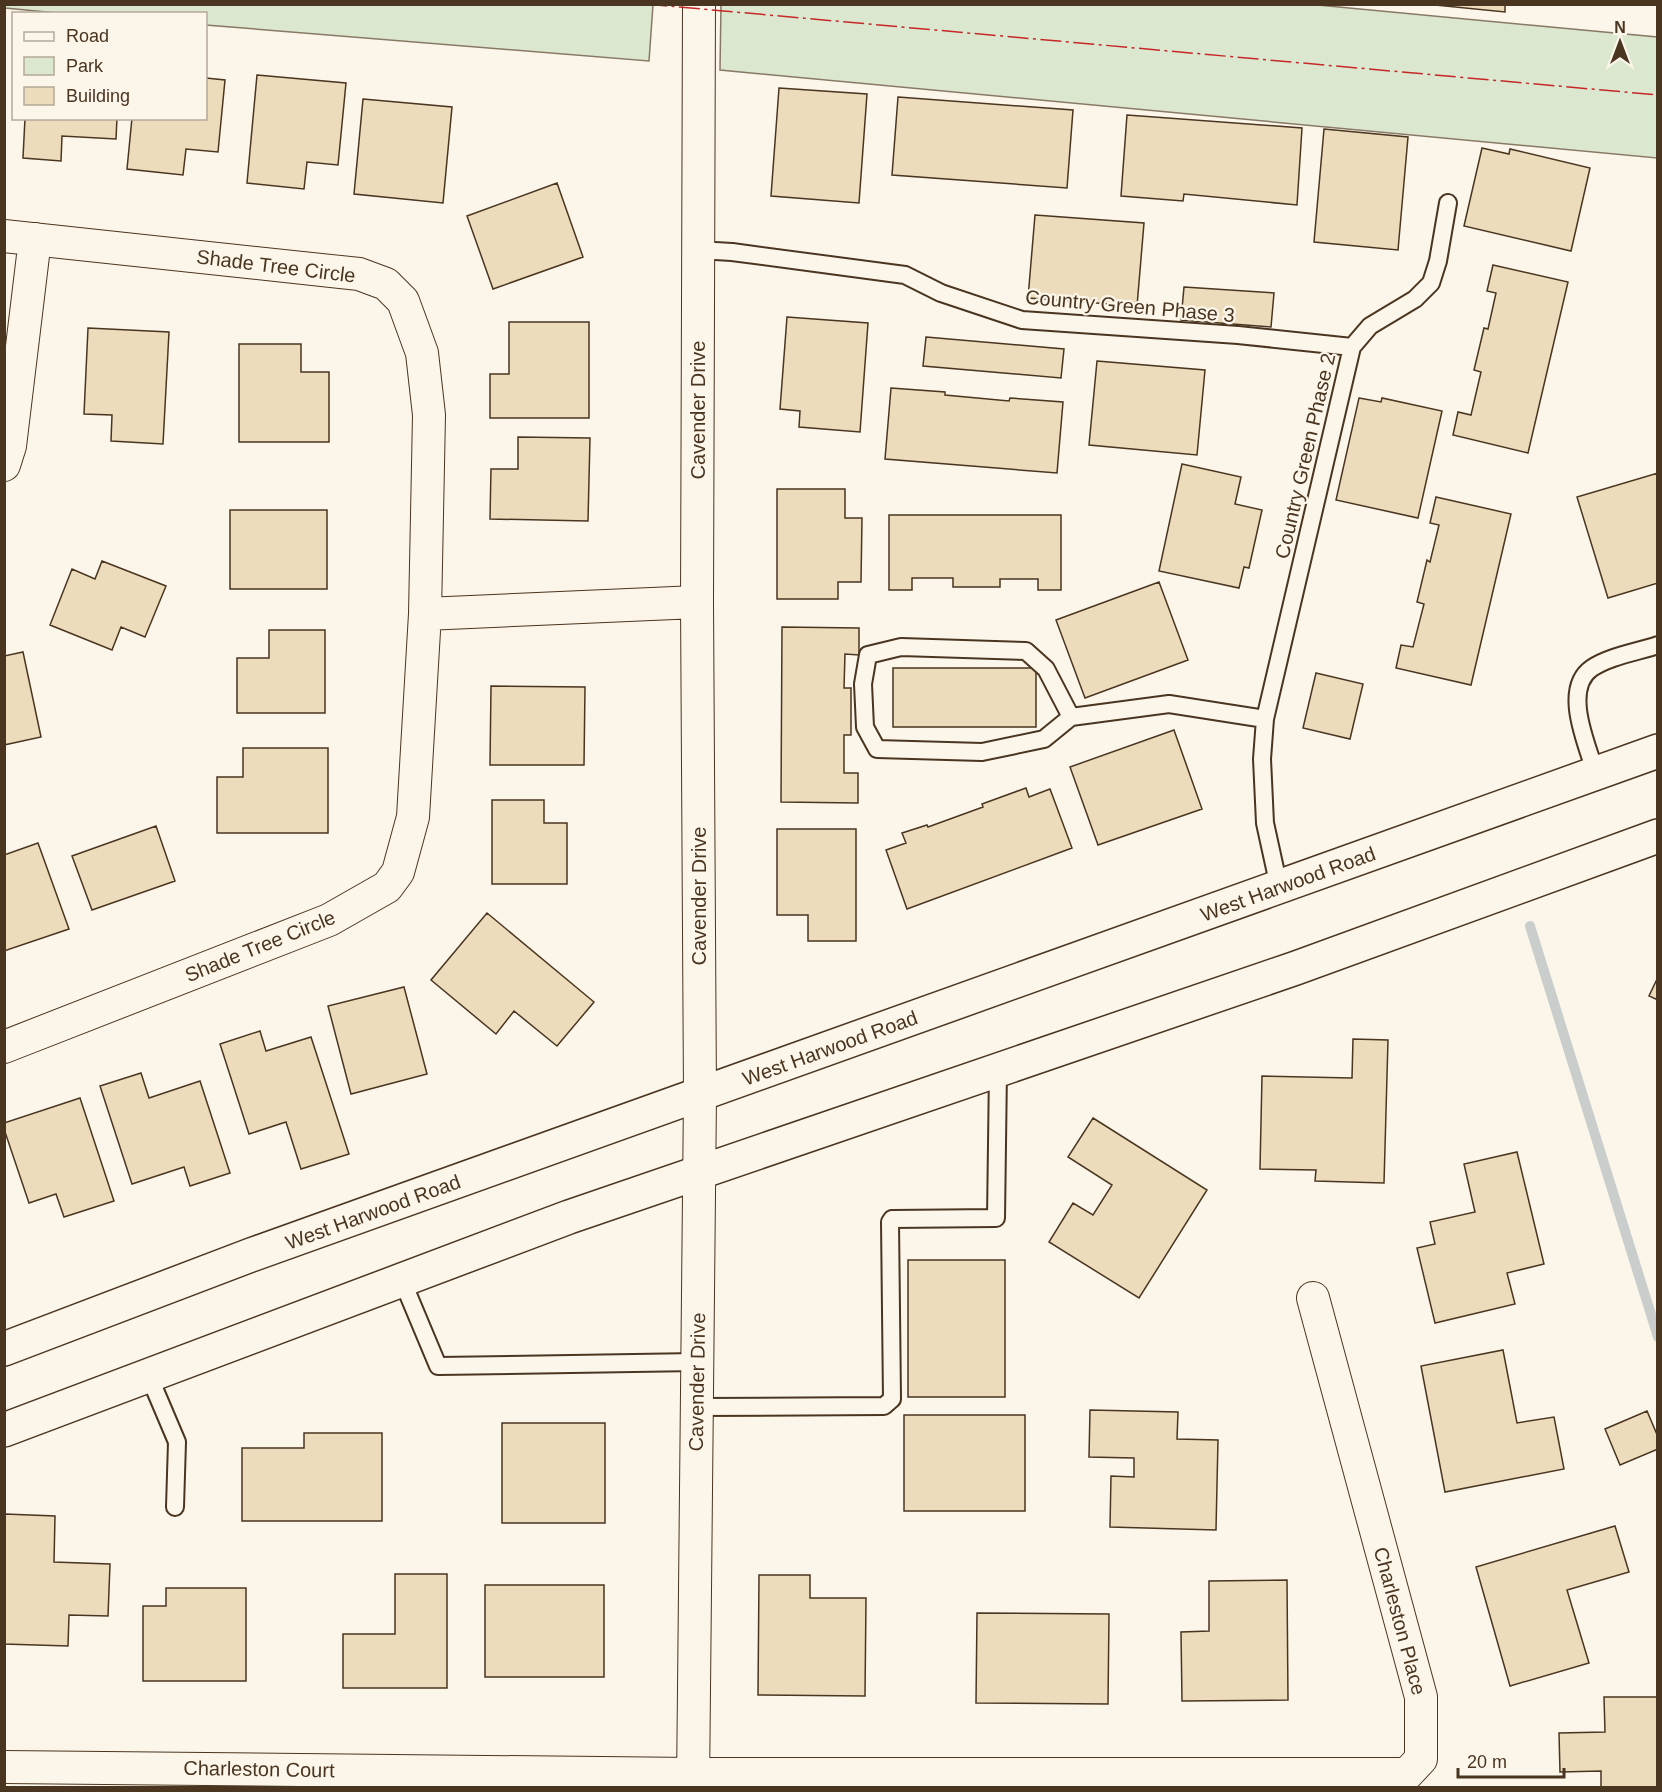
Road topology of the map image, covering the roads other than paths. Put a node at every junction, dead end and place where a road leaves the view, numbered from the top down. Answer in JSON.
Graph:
{"nodes":[{"id":1,"x":699,"y":4,"type":"edge"},
{"id":2,"x":1448,"y":203,"type":"dead end"},
{"id":3,"x":4,"y":236,"type":"edge"},
{"id":4,"x":35,"y":240,"type":"junction"},
{"id":5,"x":698,"y":250,"type":"junction"},
{"id":6,"x":1352,"y":347,"type":"junction"},
{"id":7,"x":4,"y":465,"type":"edge"},
{"id":8,"x":697,"y":602,"type":"junction"},
{"id":9,"x":424,"y":614,"type":"junction"},
{"id":10,"x":1658,"y":645,"type":"edge"},
{"id":11,"x":1071,"y":717,"type":"junction"},
{"id":12,"x":1265,"y":719,"type":"junction"},
{"id":13,"x":1658,"y":752,"type":"edge"},
{"id":14,"x":1596,"y":774,"type":"junction"},
{"id":15,"x":1658,"y":836,"type":"edge"},
{"id":16,"x":1279,"y":887,"type":"junction"},
{"id":17,"x":4,"y":1047,"type":"edge"},
{"id":18,"x":998,"y":1070,"type":"junction"},
{"id":19,"x":700,"y":1095,"type":"junction"},
{"id":20,"x":699,"y":1172,"type":"junction"},
{"id":21,"x":402,"y":1280,"type":"junction"},
{"id":22,"x":1313,"y":1298,"type":"dead end"},
{"id":23,"x":4,"y":1348,"type":"edge"},
{"id":24,"x":698,"y":1362,"type":"junction"},
{"id":25,"x":149,"y":1376,"type":"junction"},
{"id":26,"x":697,"y":1407,"type":"junction"},
{"id":27,"x":4,"y":1430,"type":"edge"},
{"id":28,"x":175,"y":1507,"type":"dead end"},
{"id":29,"x":4,"y":1767,"type":"edge"},
{"id":30,"x":693,"y":1781,"type":"edge"}],
"edges":[{"from":1,"to":5,"type":"street","name":"Cavender Drive"},
{"from":2,"to":6,"type":"lane","name":"Country Green Phase 2"},
{"from":3,"to":4,"type":"street","name":"Shade Tree Circle"},
{"from":4,"to":7,"type":"street"},
{"from":4,"to":9,"type":"street","name":"Shade Tree Circle"},
{"from":5,"to":6,"type":"lane","name":"Country Green Phase 3"},
{"from":5,"to":8,"type":"street","name":"Cavender Drive"},
{"from":6,"to":12,"type":"lane","name":"Country Green Phase 2"},
{"from":8,"to":9,"type":"street"},
{"from":8,"to":19,"type":"street","name":"Cavender Drive"},
{"from":9,"to":17,"type":"street","name":"Shade Tree Circle"},
{"from":10,"to":14,"type":"lane"},
{"from":11,"to":11,"type":"lane"},
{"from":11,"to":12,"type":"lane"},
{"from":12,"to":16,"type":"lane","name":"Country Green Phase 2"},
{"from":13,"to":14,"type":"main road","name":"West Harwood Road"},
{"from":14,"to":16,"type":"main road","name":"West Harwood Road"},
{"from":15,"to":18,"type":"main road"},
{"from":16,"to":19,"type":"main road","name":"West Harwood Road"},
{"from":18,"to":20,"type":"main road"},
{"from":18,"to":26,"type":"lane"},
{"from":19,"to":20,"type":"street","name":"Cavender Drive"},
{"from":19,"to":23,"type":"main road","name":"West Harwood Road"},
{"from":20,"to":21,"type":"main road"},
{"from":20,"to":24,"type":"street","name":"Cavender Drive"},
{"from":21,"to":24,"type":"lane"},
{"from":21,"to":25,"type":"main road"},
{"from":22,"to":30,"type":"street","name":"Charleston Place"},
{"from":24,"to":26,"type":"street","name":"Cavender Drive"},
{"from":25,"to":27,"type":"main road"},
{"from":25,"to":28,"type":"lane"},
{"from":26,"to":30,"type":"street","name":"Cavender Drive"},
{"from":29,"to":30,"type":"street","name":"Charleston Court"}]}
